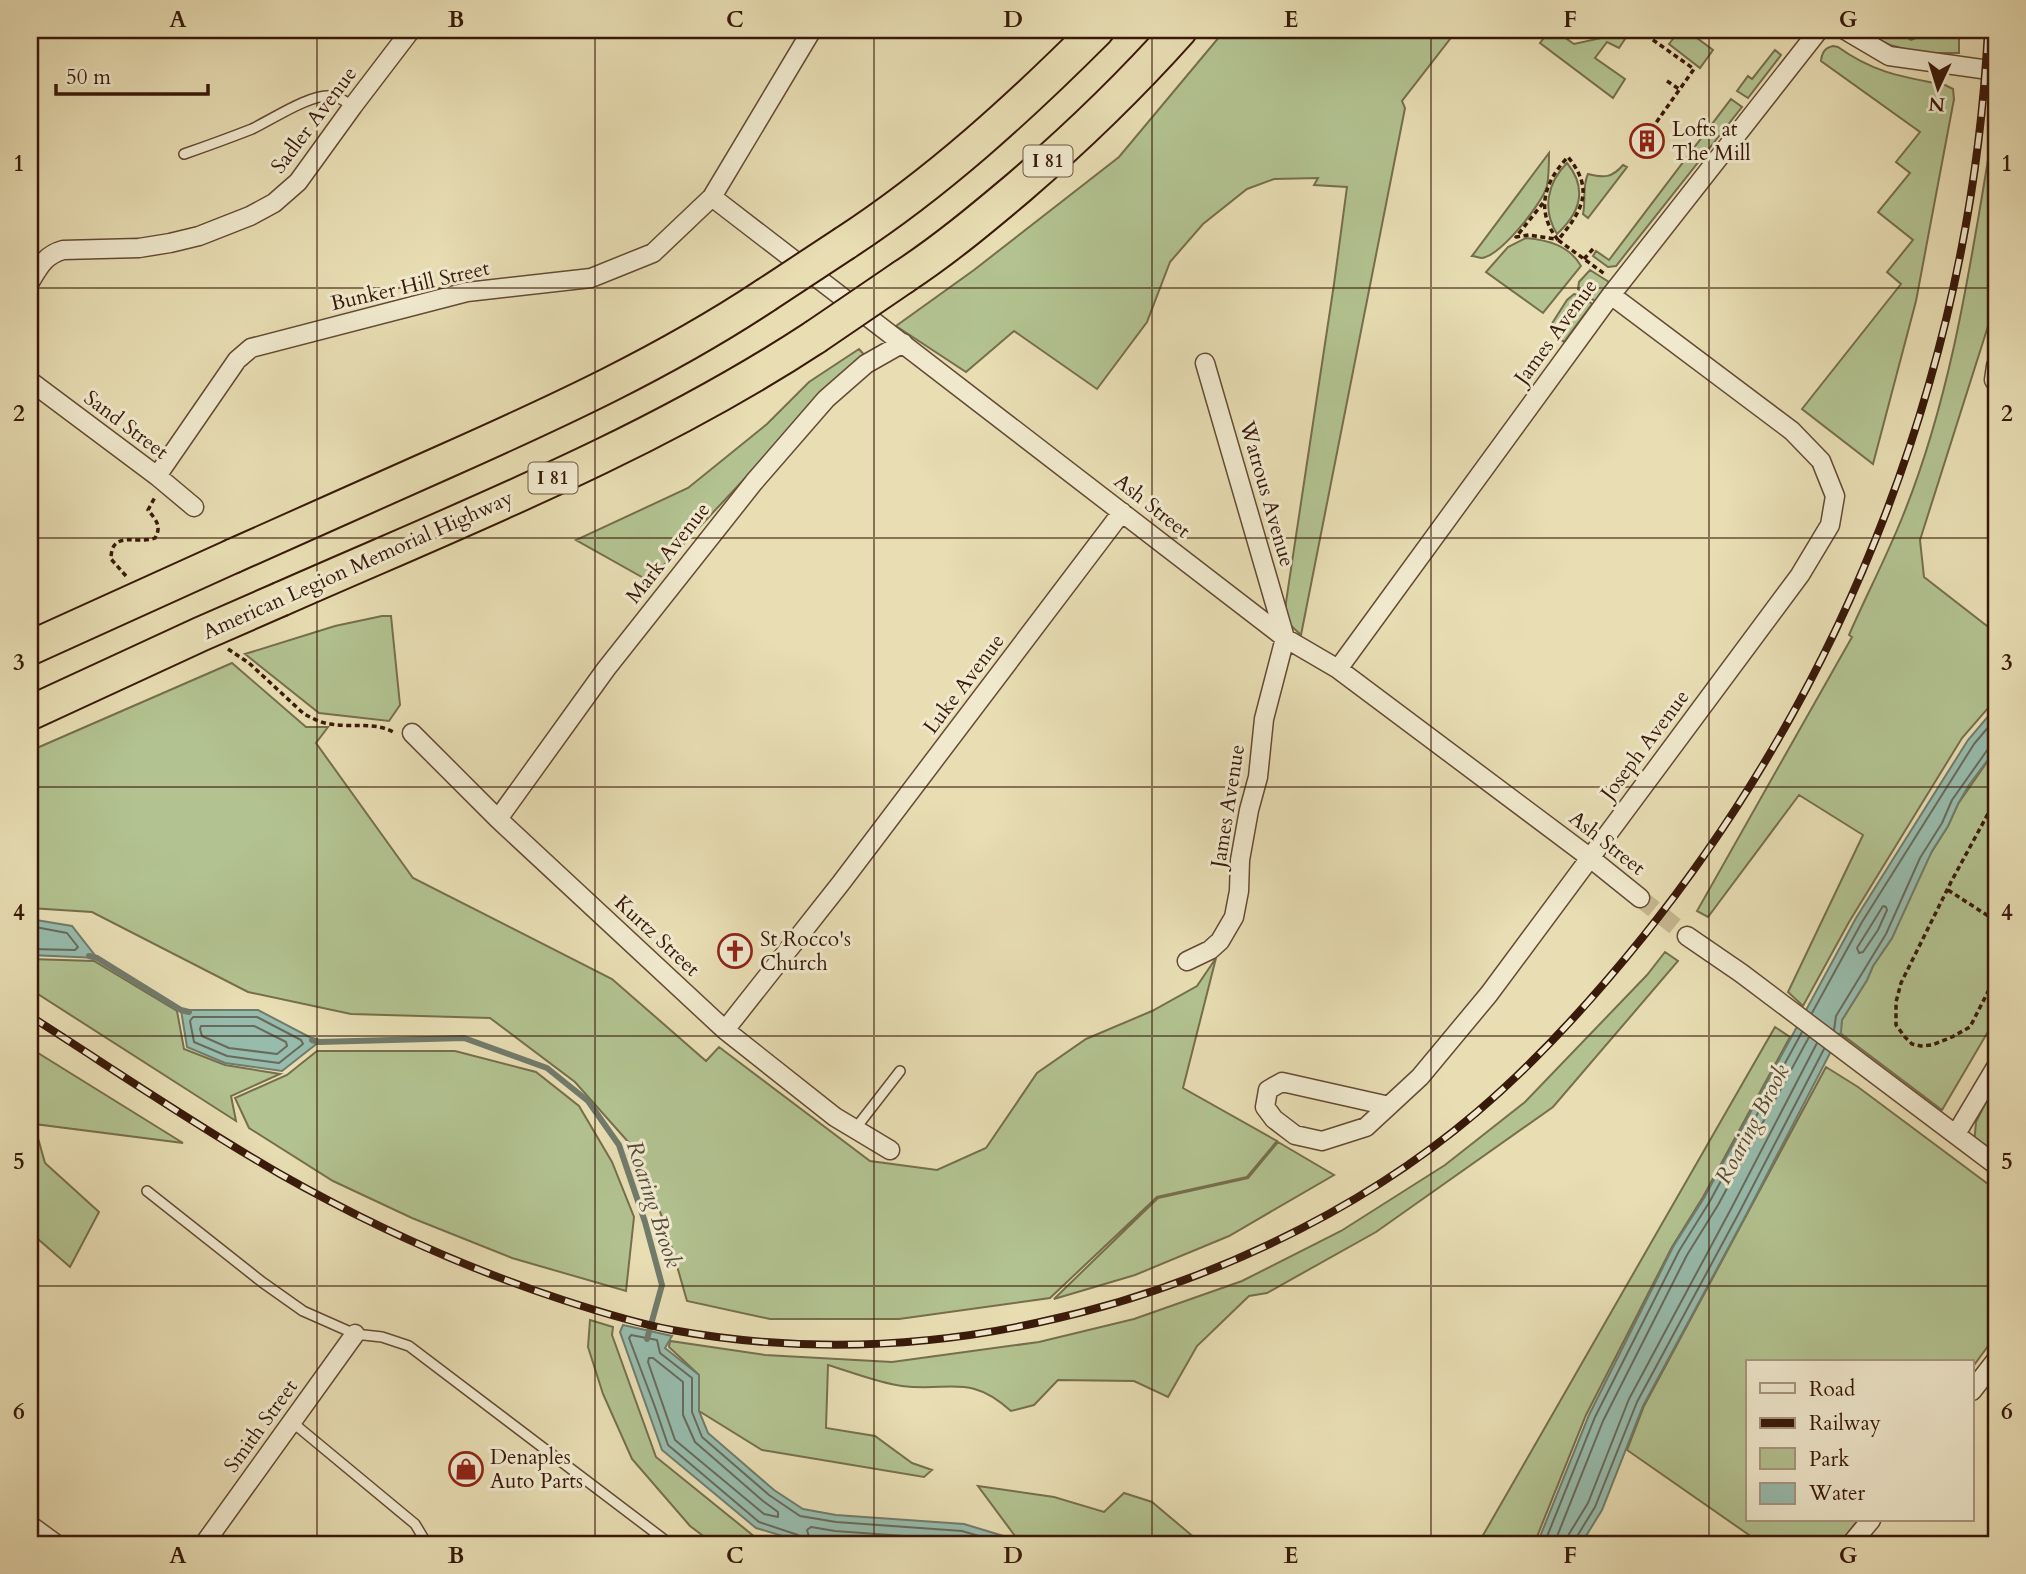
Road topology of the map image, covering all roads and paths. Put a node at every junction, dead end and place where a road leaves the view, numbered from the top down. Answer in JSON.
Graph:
{"nodes":[{"id":1,"x":411,"y":30,"type":"edge"},
{"id":2,"x":812,"y":30,"type":"edge"},
{"id":3,"x":1097,"y":30,"type":"edge"},
{"id":4,"x":1180,"y":30,"type":"edge"},
{"id":5,"x":1527,"y":30,"type":"edge"},
{"id":6,"x":1541,"y":30,"type":"edge"},
{"id":7,"x":1639,"y":30,"type":"edge"},
{"id":8,"x":1819,"y":30,"type":"edge"},
{"id":9,"x":1845,"y":30,"type":"edge"},
{"id":10,"x":1996,"y":71,"type":"edge"},
{"id":11,"x":1667,"y":81,"type":"dead end"},
{"id":12,"x":1679,"y":89,"type":"junction"},
{"id":13,"x":353,"y":106,"type":"junction"},
{"id":14,"x":1653,"y":127,"type":"dead end"},
{"id":15,"x":184,"y":154,"type":"dead end"},
{"id":16,"x":712,"y":197,"type":"junction"},
{"id":17,"x":1544,"y":203,"type":"junction"},
{"id":18,"x":1558,"y":240,"type":"junction"},
{"id":19,"x":1593,"y":248,"type":"dead end"},
{"id":20,"x":1584,"y":259,"type":"junction"},
{"id":21,"x":30,"y":282,"type":"edge"},
{"id":22,"x":1615,"y":290,"type":"junction"},
{"id":23,"x":903,"y":343,"type":"junction"},
{"id":24,"x":1205,"y":363,"type":"dead end"},
{"id":25,"x":1996,"y":366,"type":"edge"},
{"id":26,"x":30,"y":381,"type":"edge"},
{"id":27,"x":1996,"y":383,"type":"edge"},
{"id":28,"x":157,"y":476,"type":"junction"},
{"id":29,"x":194,"y":507,"type":"dead end"},
{"id":30,"x":1122,"y":512,"type":"junction"},
{"id":31,"x":1285,"y":638,"type":"junction"},
{"id":32,"x":30,"y":648,"type":"edge"},
{"id":33,"x":1338,"y":669,"type":"junction"},
{"id":34,"x":30,"y":713,"type":"edge"},
{"id":35,"x":412,"y":733,"type":"dead end"},
{"id":36,"x":1996,"y":799,"type":"edge"},
{"id":37,"x":498,"y":819,"type":"junction"},
{"id":38,"x":1590,"y":857,"type":"junction"},
{"id":39,"x":1947,"y":890,"type":"junction"},
{"id":40,"x":1640,"y":898,"type":"tunnel mouth"},
{"id":41,"x":1996,"y":921,"type":"edge"},
{"id":42,"x":1687,"y":936,"type":"tunnel mouth"},
{"id":43,"x":1187,"y":961,"type":"dead end"},
{"id":44,"x":1996,"y":976,"type":"edge"},
{"id":45,"x":725,"y":1030,"type":"junction"},
{"id":46,"x":1996,"y":1067,"type":"edge"},
{"id":47,"x":900,"y":1071,"type":"dead end"},
{"id":48,"x":1389,"y":1106,"type":"junction"},
{"id":49,"x":855,"y":1129,"type":"junction"},
{"id":50,"x":1956,"y":1134,"type":"junction"},
{"id":51,"x":890,"y":1150,"type":"dead end"},
{"id":52,"x":1996,"y":1165,"type":"edge"},
{"id":53,"x":147,"y":1191,"type":"dead end"},
{"id":54,"x":355,"y":1335,"type":"junction"},
{"id":55,"x":1996,"y":1360,"type":"edge"},
{"id":56,"x":1974,"y":1388,"type":"edge"},
{"id":57,"x":292,"y":1422,"type":"junction"},
{"id":58,"x":1869,"y":1522,"type":"edge"},
{"id":59,"x":30,"y":1525,"type":"edge"},
{"id":60,"x":56,"y":1544,"type":"edge"},
{"id":61,"x":204,"y":1544,"type":"edge"},
{"id":62,"x":427,"y":1544,"type":"edge"},
{"id":63,"x":670,"y":1544,"type":"edge"},
{"id":64,"x":1851,"y":1544,"type":"edge"}],
"edges":[{"from":1,"to":13,"type":"street","name":"Sadler Avenue"},
{"from":2,"to":16,"type":"street"},
{"from":3,"to":32,"type":"highway","bridge":true},
{"from":4,"to":34,"type":"highway","name":"American Legion Memorial Highway","number":"I 81","bridge":true},
{"from":5,"to":6,"type":"path"},
{"from":7,"to":12,"type":"path"},
{"from":8,"to":22,"type":"street","name":"James Avenue"},
{"from":9,"to":10,"type":"street"},
{"from":11,"to":12,"type":"path"},
{"from":12,"to":14,"type":"path"},
{"from":13,"to":15,"type":"lane"},
{"from":13,"to":21,"type":"street","name":"Sadler Avenue"},
{"from":16,"to":23,"type":"street","name":"Ash Street"},
{"from":16,"to":28,"type":"street","name":"Bunker Hill Street"},
{"from":17,"to":18,"type":"path"},
{"from":17,"to":18,"type":"path"},
{"from":17,"to":18,"type":"path"},
{"from":18,"to":20,"type":"path"},
{"from":19,"to":20,"type":"path"},
{"from":20,"to":22,"type":"path"},
{"from":22,"to":33,"type":"street","name":"James Avenue"},
{"from":22,"to":38,"type":"street","name":"Joseph Avenue"},
{"from":23,"to":30,"type":"street","name":"Ash Street"},
{"from":23,"to":37,"type":"street","name":"Mark Avenue"},
{"from":24,"to":31,"type":"street","name":"Watrous Avenue"},
{"from":25,"to":27,"type":"street"},
{"from":26,"to":28,"type":"street","name":"Sand Street"},
{"from":28,"to":29,"type":"street","name":"Sand Street"},
{"from":30,"to":31,"type":"street","name":"Ash Street"},
{"from":30,"to":45,"type":"street","name":"Luke Avenue"},
{"from":31,"to":33,"type":"street","name":"Ash Street"},
{"from":31,"to":43,"type":"street","name":"James Avenue"},
{"from":33,"to":38,"type":"street","name":"Ash Street"},
{"from":35,"to":37,"type":"street","name":"Kurtz Street"},
{"from":36,"to":39,"type":"path"},
{"from":37,"to":45,"type":"street","name":"Kurtz Street"},
{"from":38,"to":40,"type":"street","name":"Ash Street"},
{"from":38,"to":48,"type":"street","name":"Joseph Avenue"},
{"from":39,"to":41,"type":"path"},
{"from":39,"to":44,"type":"path"},
{"from":42,"to":50,"type":"street"},
{"from":45,"to":49,"type":"street","name":"Kurtz Street"},
{"from":46,"to":50,"type":"street"},
{"from":47,"to":49,"type":"lane"},
{"from":48,"to":48,"type":"street","name":"Joseph Avenue"},
{"from":49,"to":51,"type":"street","name":"Kurtz Street"},
{"from":50,"to":52,"type":"street"},
{"from":53,"to":54,"type":"lane"},
{"from":54,"to":57,"type":"street","name":"Smith Street"},
{"from":54,"to":63,"type":"lane"},
{"from":55,"to":56,"type":"street"},
{"from":57,"to":61,"type":"street","name":"Smith Street"},
{"from":57,"to":62,"type":"lane"},
{"from":58,"to":64,"type":"street"},
{"from":59,"to":60,"type":"street"}]}
